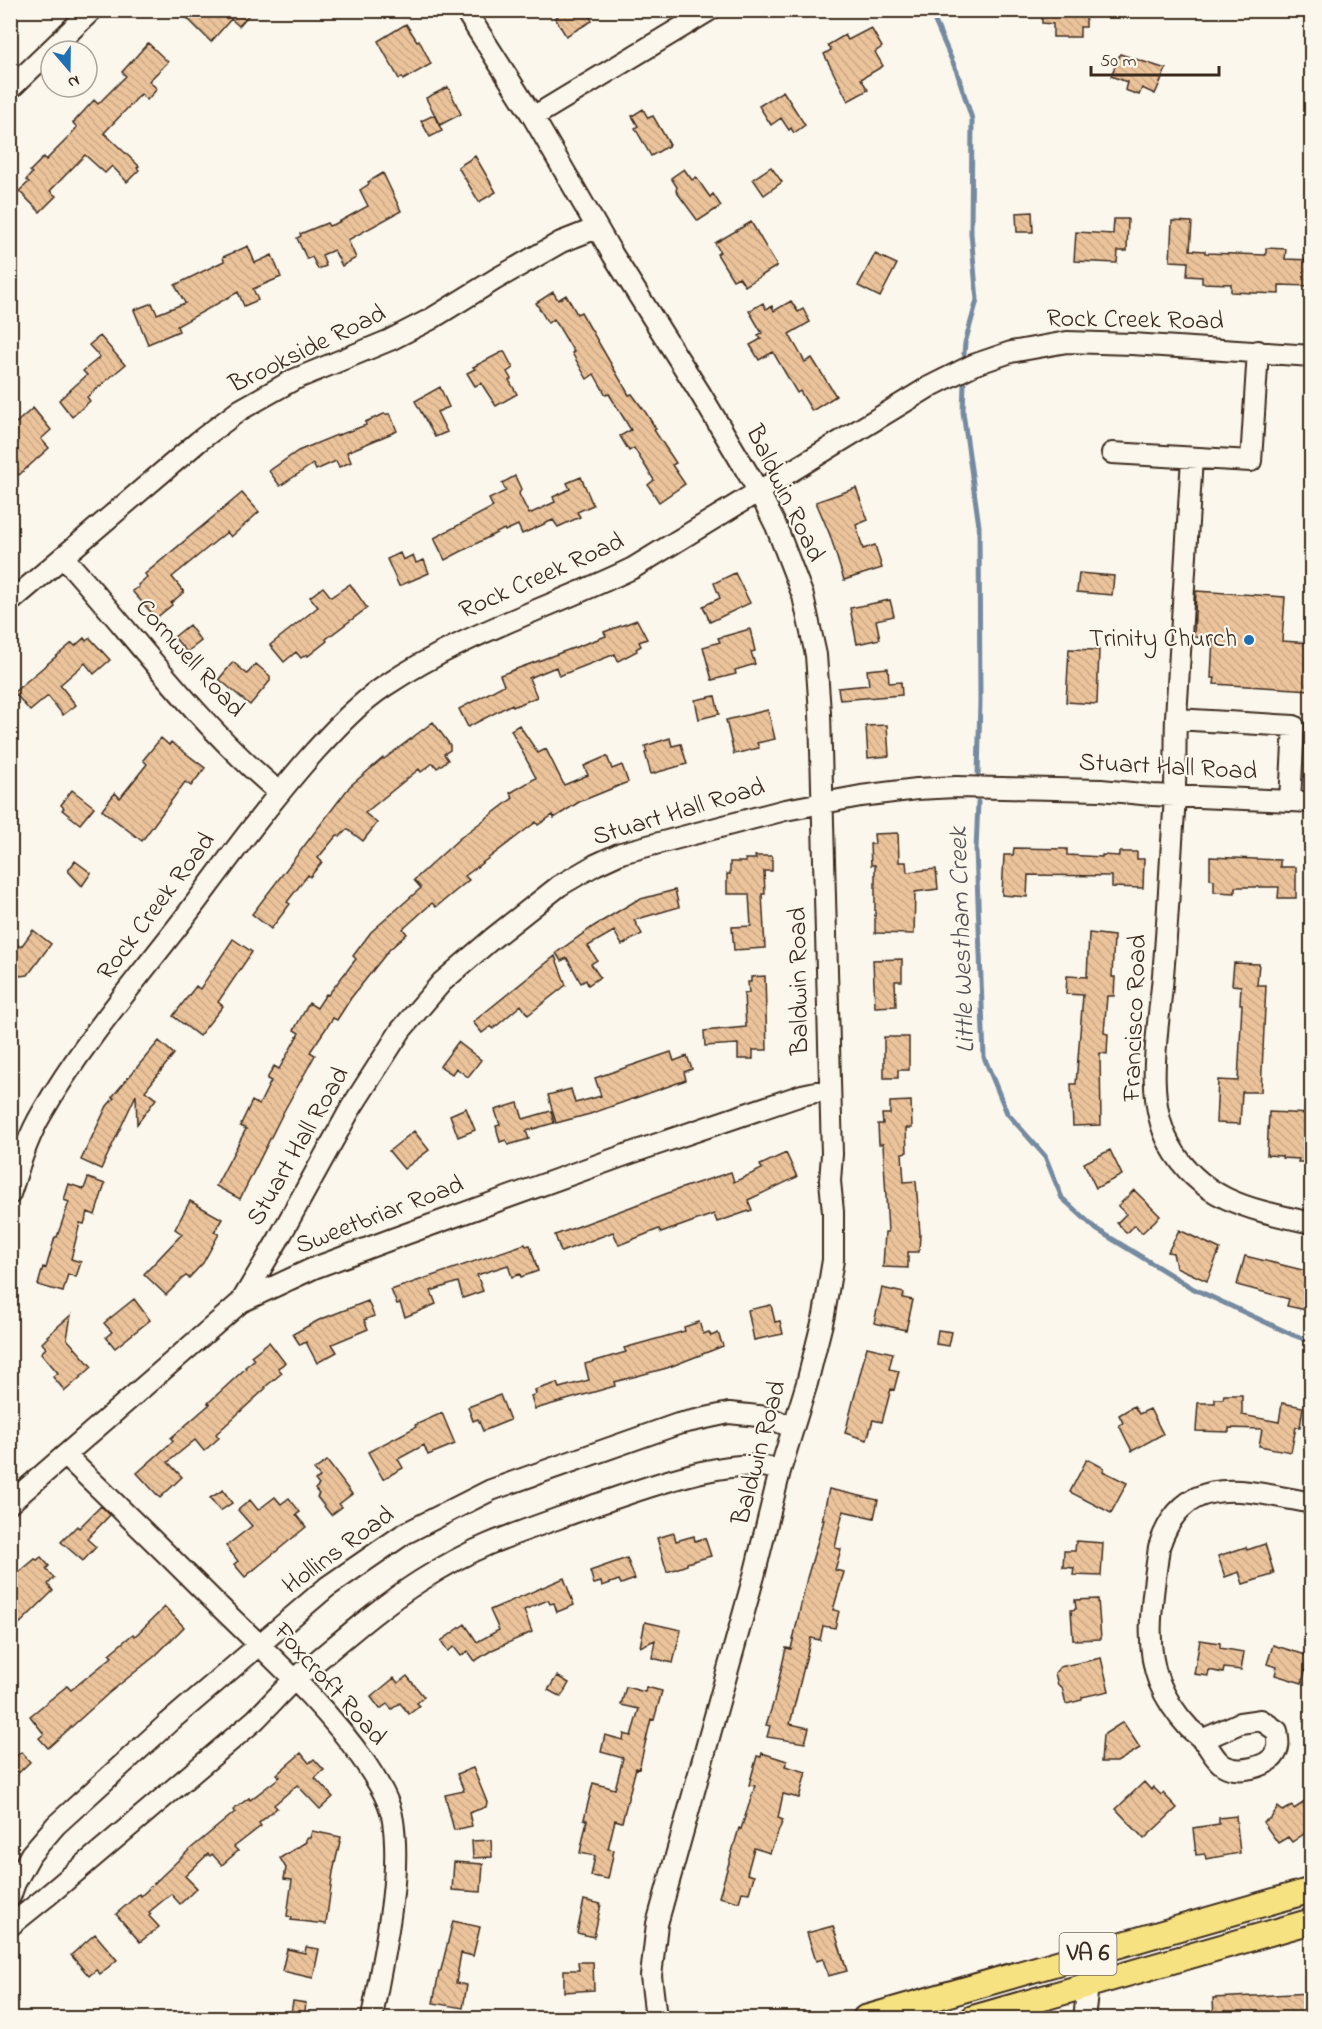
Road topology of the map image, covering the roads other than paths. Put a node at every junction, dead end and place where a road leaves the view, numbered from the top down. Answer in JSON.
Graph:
{"nodes":[{"id":1,"x":92,"y":10,"type":"edge"},
{"id":2,"x":465,"y":10,"type":"edge"},
{"id":3,"x":710,"y":10,"type":"edge"},
{"id":4,"x":10,"y":89,"type":"edge"},
{"id":5,"x":533,"y":117,"type":"junction"},
{"id":6,"x":597,"y":228,"type":"junction"},
{"id":7,"x":1258,"y":351,"type":"junction"},
{"id":8,"x":1311,"y":356,"type":"edge"},
{"id":9,"x":1112,"y":453,"type":"dead end"},
{"id":10,"x":1192,"y":458,"type":"junction"},
{"id":11,"x":759,"y":492,"type":"junction"},
{"id":12,"x":64,"y":558,"type":"junction"},
{"id":13,"x":10,"y":602,"type":"edge"},
{"id":14,"x":1176,"y":719,"type":"junction"},
{"id":15,"x":279,"y":792,"type":"junction"},
{"id":16,"x":1175,"y":796,"type":"junction"},
{"id":17,"x":1290,"y":801,"type":"junction"},
{"id":18,"x":823,"y":802,"type":"junction"},
{"id":19,"x":1311,"y":802,"type":"edge"},
{"id":20,"x":830,"y":1092,"type":"junction"},
{"id":21,"x":10,"y":1194,"type":"edge"},
{"id":22,"x":1311,"y":1224,"type":"edge"},
{"id":23,"x":241,"y":1302,"type":"junction"},
{"id":24,"x":793,"y":1428,"type":"junction"},
{"id":25,"x":66,"y":1455,"type":"junction"},
{"id":26,"x":780,"y":1472,"type":"junction"},
{"id":27,"x":10,"y":1503,"type":"edge"},
{"id":28,"x":1311,"y":1503,"type":"edge"},
{"id":29,"x":260,"y":1646,"type":"junction"},
{"id":30,"x":295,"y":1679,"type":"junction"},
{"id":31,"x":1202,"y":1740,"type":"dead end"},
{"id":32,"x":1311,"y":1890,"type":"edge"},
{"id":33,"x":10,"y":1896,"type":"edge"},
{"id":34,"x":1311,"y":1921,"type":"edge"},
{"id":35,"x":10,"y":1926,"type":"edge"},
{"id":36,"x":1092,"y":1953,"type":"junction"},
{"id":37,"x":1088,"y":1985,"type":"junction"},
{"id":38,"x":372,"y":2019,"type":"edge"},
{"id":39,"x":656,"y":2019,"type":"edge"},
{"id":40,"x":865,"y":2019,"type":"edge"},
{"id":41,"x":973,"y":2019,"type":"edge"},
{"id":42,"x":1084,"y":2019,"type":"edge"}],
"edges":[{"from":1,"to":4,"type":"street"},
{"from":2,"to":5,"type":"street","name":"Baldwin Road"},
{"from":3,"to":5,"type":"street"},
{"from":5,"to":6,"type":"street","name":"Baldwin Road"},
{"from":6,"to":11,"type":"street","name":"Baldwin Road"},
{"from":6,"to":12,"type":"street","name":"Brookside Road"},
{"from":7,"to":8,"type":"street","name":"Rock Creek Road"},
{"from":7,"to":10,"type":"street"},
{"from":7,"to":11,"type":"street","name":"Rock Creek Road"},
{"from":9,"to":10,"type":"street"},
{"from":10,"to":14,"type":"street","name":"Francisco Road"},
{"from":11,"to":15,"type":"street","name":"Rock Creek Road"},
{"from":11,"to":18,"type":"street","name":"Baldwin Road"},
{"from":12,"to":13,"type":"street","name":"Brookside Road"},
{"from":12,"to":15,"type":"street","name":"Cornwell Road"},
{"from":14,"to":16,"type":"street","name":"Francisco Road"},
{"from":14,"to":17,"type":"street"},
{"from":15,"to":21,"type":"street","name":"Rock Creek Road"},
{"from":16,"to":17,"type":"street","name":"Stuart Hall Road"},
{"from":16,"to":18,"type":"street","name":"Stuart Hall Road"},
{"from":16,"to":22,"type":"street","name":"Francisco Road"},
{"from":17,"to":19,"type":"street","name":"Stuart Hall Road"},
{"from":18,"to":20,"type":"street","name":"Baldwin Road"},
{"from":18,"to":23,"type":"street","name":"Stuart Hall Road"},
{"from":20,"to":23,"type":"street","name":"Sweetbriar Road"},
{"from":20,"to":24,"type":"street","name":"Baldwin Road"},
{"from":23,"to":25,"type":"street","name":"Sweetbriar Road"},
{"from":24,"to":26,"type":"street","name":"Baldwin Road"},
{"from":24,"to":29,"type":"street","name":"Hollins Road"},
{"from":25,"to":27,"type":"street","name":"Sweetbriar Road"},
{"from":25,"to":29,"type":"street","name":"Foxcroft Road"},
{"from":26,"to":30,"type":"street"},
{"from":26,"to":39,"type":"street","name":"Baldwin Road"},
{"from":28,"to":31,"type":"street"},
{"from":29,"to":30,"type":"street","name":"Foxcroft Road"},
{"from":29,"to":33,"type":"street","name":"Hollins Road"},
{"from":30,"to":35,"type":"street"},
{"from":30,"to":38,"type":"street","name":"Foxcroft Road"},
{"from":32,"to":36,"type":"main road","number":"VA 6"},
{"from":34,"to":37,"type":"main road","number":"VA 6"},
{"from":36,"to":37,"type":"street"},
{"from":36,"to":40,"type":"main road","number":"VA 6"},
{"from":37,"to":41,"type":"main road","number":"VA 6"},
{"from":37,"to":42,"type":"street"}]}
